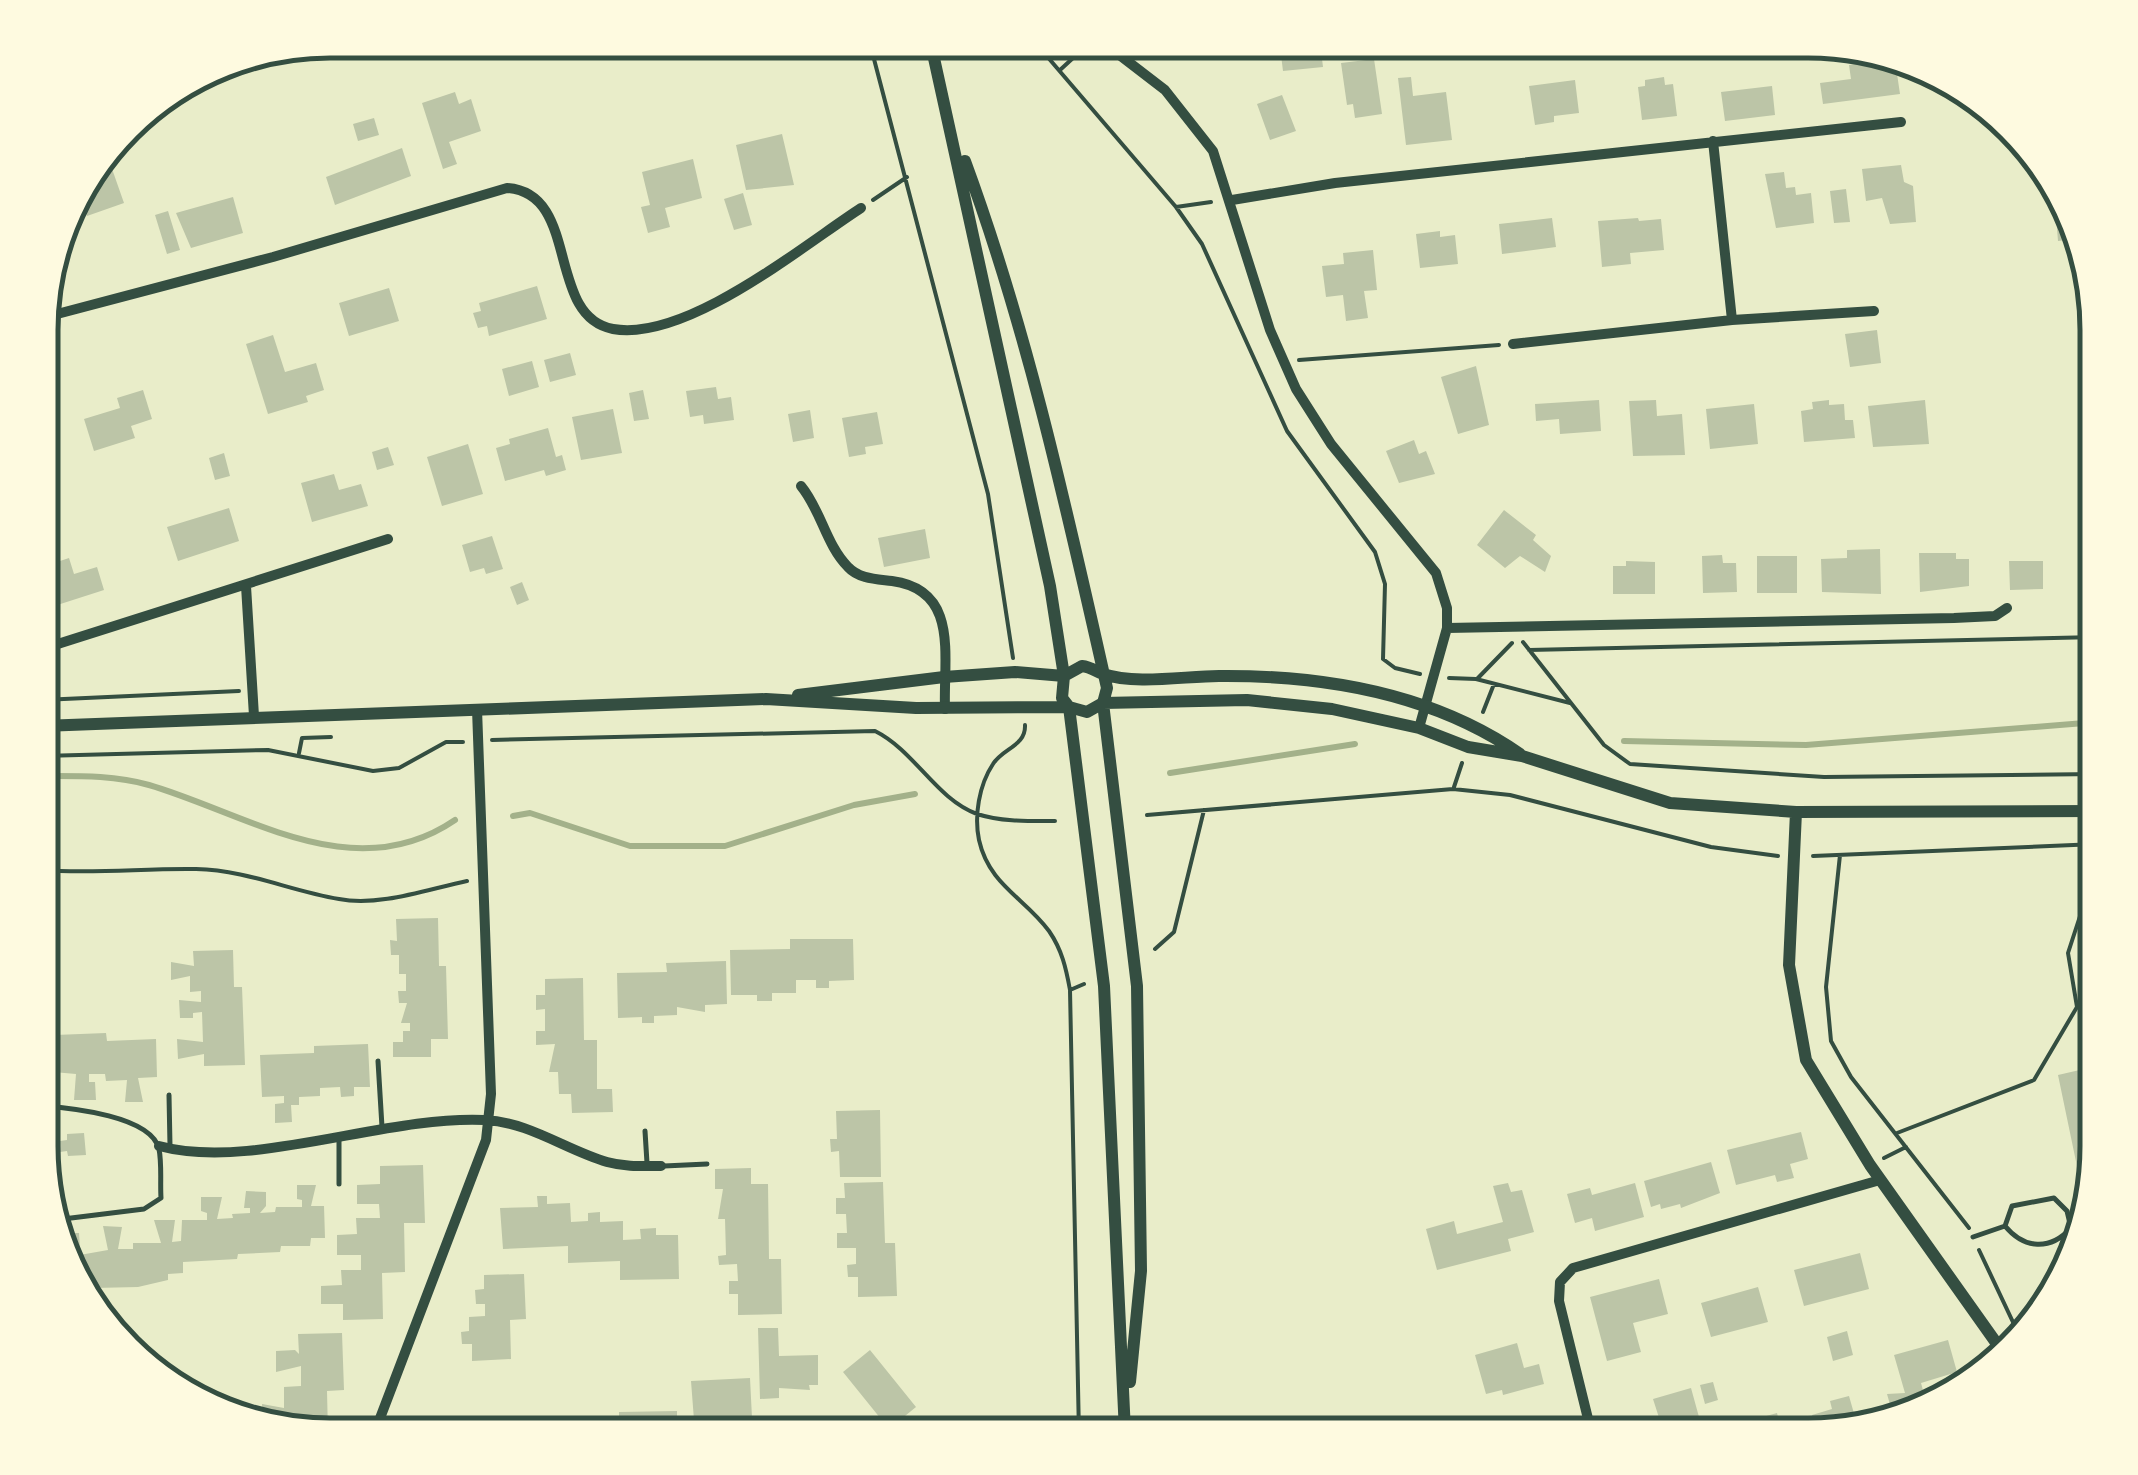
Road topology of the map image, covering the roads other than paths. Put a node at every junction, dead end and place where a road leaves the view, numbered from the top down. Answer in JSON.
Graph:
{"nodes":[{"id":1,"x":935,"y":58,"type":"edge"},
{"id":2,"x":1122,"y":58,"type":"edge"},
{"id":3,"x":1901,"y":122,"type":"dead end"},
{"id":4,"x":953,"y":128,"type":"junction"},
{"id":5,"x":1713,"y":142,"type":"junction"},
{"id":6,"x":1232,"y":200,"type":"junction"},
{"id":7,"x":861,"y":208,"type":"road end"},
{"id":8,"x":1874,"y":311,"type":"dead end"},
{"id":9,"x":59,"y":313,"type":"edge"},
{"id":10,"x":1732,"y":320,"type":"junction"},
{"id":11,"x":1514,"y":344,"type":"road end"},
{"id":12,"x":801,"y":486,"type":"dead end"},
{"id":13,"x":388,"y":539,"type":"dead end"},
{"id":14,"x":246,"y":586,"type":"junction"},
{"id":15,"x":2007,"y":608,"type":"dead end"},
{"id":16,"x":1447,"y":628,"type":"junction"},
{"id":17,"x":58,"y":644,"type":"edge"},
{"id":18,"x":1102,"y":674,"type":"junction"},
{"id":19,"x":944,"y":676,"type":"junction"},
{"id":20,"x":1064,"y":676,"type":"junction"},
{"id":21,"x":766,"y":699,"type":"junction"},
{"id":22,"x":1103,"y":702,"type":"junction"},
{"id":23,"x":1069,"y":707,"type":"junction"},
{"id":24,"x":1426,"y":707,"type":"junction"},
{"id":25,"x":477,"y":708,"type":"junction"},
{"id":26,"x":945,"y":708,"type":"junction"},
{"id":27,"x":254,"y":716,"type":"junction"},
{"id":28,"x":58,"y":725,"type":"edge"},
{"id":29,"x":1419,"y":728,"type":"junction"},
{"id":30,"x":1522,"y":756,"type":"junction"},
{"id":31,"x":2080,"y":811,"type":"edge"},
{"id":32,"x":1796,"y":812,"type":"junction"},
{"id":33,"x":378,"y":1061,"type":"dead end"},
{"id":34,"x":169,"y":1095,"type":"dead end"},
{"id":35,"x":58,"y":1109,"type":"edge"},
{"id":36,"x":489,"y":1120,"type":"junction"},
{"id":37,"x":382,"y":1130,"type":"junction"},
{"id":38,"x":645,"y":1131,"type":"dead end"},
{"id":39,"x":338,"y":1136,"type":"junction"},
{"id":40,"x":164,"y":1148,"type":"junction"},
{"id":41,"x":707,"y":1164,"type":"dead end"},
{"id":42,"x":648,"y":1166,"type":"junction"},
{"id":43,"x":661,"y":1166,"type":"joint"},
{"id":44,"x":1880,"y":1180,"type":"junction"},
{"id":45,"x":339,"y":1184,"type":"dead end"},
{"id":46,"x":68,"y":1218,"type":"edge"},
{"id":47,"x":2069,"y":1220,"type":"edge"},
{"id":48,"x":2005,"y":1226,"type":"junction"},
{"id":49,"x":2066,"y":1234,"type":"edge"},
{"id":50,"x":1974,"y":1237,"type":"road end"},
{"id":51,"x":1996,"y":1342,"type":"edge"},
{"id":52,"x":381,"y":1417,"type":"edge"},
{"id":53,"x":1124,"y":1418,"type":"edge"},
{"id":54,"x":1127,"y":1418,"type":"edge"},
{"id":55,"x":1588,"y":1418,"type":"edge"}],
"edges":[{"from":1,"to":4,"type":"street"},
{"from":2,"to":6,"type":"street"},
{"from":3,"to":5,"type":"street"},
{"from":4,"to":18,"type":"street"},
{"from":4,"to":20,"type":"street"},
{"from":5,"to":6,"type":"street"},
{"from":5,"to":10,"type":"street"},
{"from":6,"to":16,"type":"street"},
{"from":7,"to":9,"type":"street"},
{"from":8,"to":10,"type":"street"},
{"from":10,"to":11,"type":"street"},
{"from":12,"to":19,"type":"street"},
{"from":13,"to":14,"type":"street"},
{"from":14,"to":17,"type":"street"},
{"from":14,"to":27,"type":"street"},
{"from":15,"to":16,"type":"street"},
{"from":16,"to":24,"type":"street"},
{"from":18,"to":20,"type":"street"},
{"from":18,"to":22,"type":"street"},
{"from":18,"to":24,"type":"street"},
{"from":19,"to":20,"type":"street"},
{"from":19,"to":21,"type":"street"},
{"from":19,"to":26,"type":"street"},
{"from":20,"to":23,"type":"street"},
{"from":21,"to":25,"type":"street"},
{"from":21,"to":26,"type":"street"},
{"from":22,"to":23,"type":"street"},
{"from":22,"to":29,"type":"street"},
{"from":22,"to":54,"type":"street"},
{"from":23,"to":26,"type":"street"},
{"from":23,"to":53,"type":"street"},
{"from":24,"to":29,"type":"street"},
{"from":24,"to":30,"type":"street"},
{"from":25,"to":27,"type":"street"},
{"from":25,"to":36,"type":"street"},
{"from":27,"to":28,"type":"street"},
{"from":29,"to":30,"type":"street"},
{"from":30,"to":32,"type":"street"},
{"from":31,"to":32,"type":"street"},
{"from":32,"to":44,"type":"street"},
{"from":33,"to":37,"type":"lane"},
{"from":34,"to":40,"type":"lane"},
{"from":35,"to":40,"type":"lane"},
{"from":36,"to":37,"type":"street"},
{"from":36,"to":42,"type":"street"},
{"from":36,"to":52,"type":"street"},
{"from":37,"to":39,"type":"street"},
{"from":38,"to":42,"type":"lane"},
{"from":39,"to":40,"type":"street"},
{"from":39,"to":45,"type":"lane"},
{"from":40,"to":46,"type":"lane"},
{"from":41,"to":43,"type":"lane"},
{"from":42,"to":43,"type":"street"},
{"from":44,"to":51,"type":"street"},
{"from":44,"to":55,"type":"street"},
{"from":47,"to":48,"type":"lane"},
{"from":48,"to":49,"type":"lane"},
{"from":48,"to":50,"type":"lane"}]}
